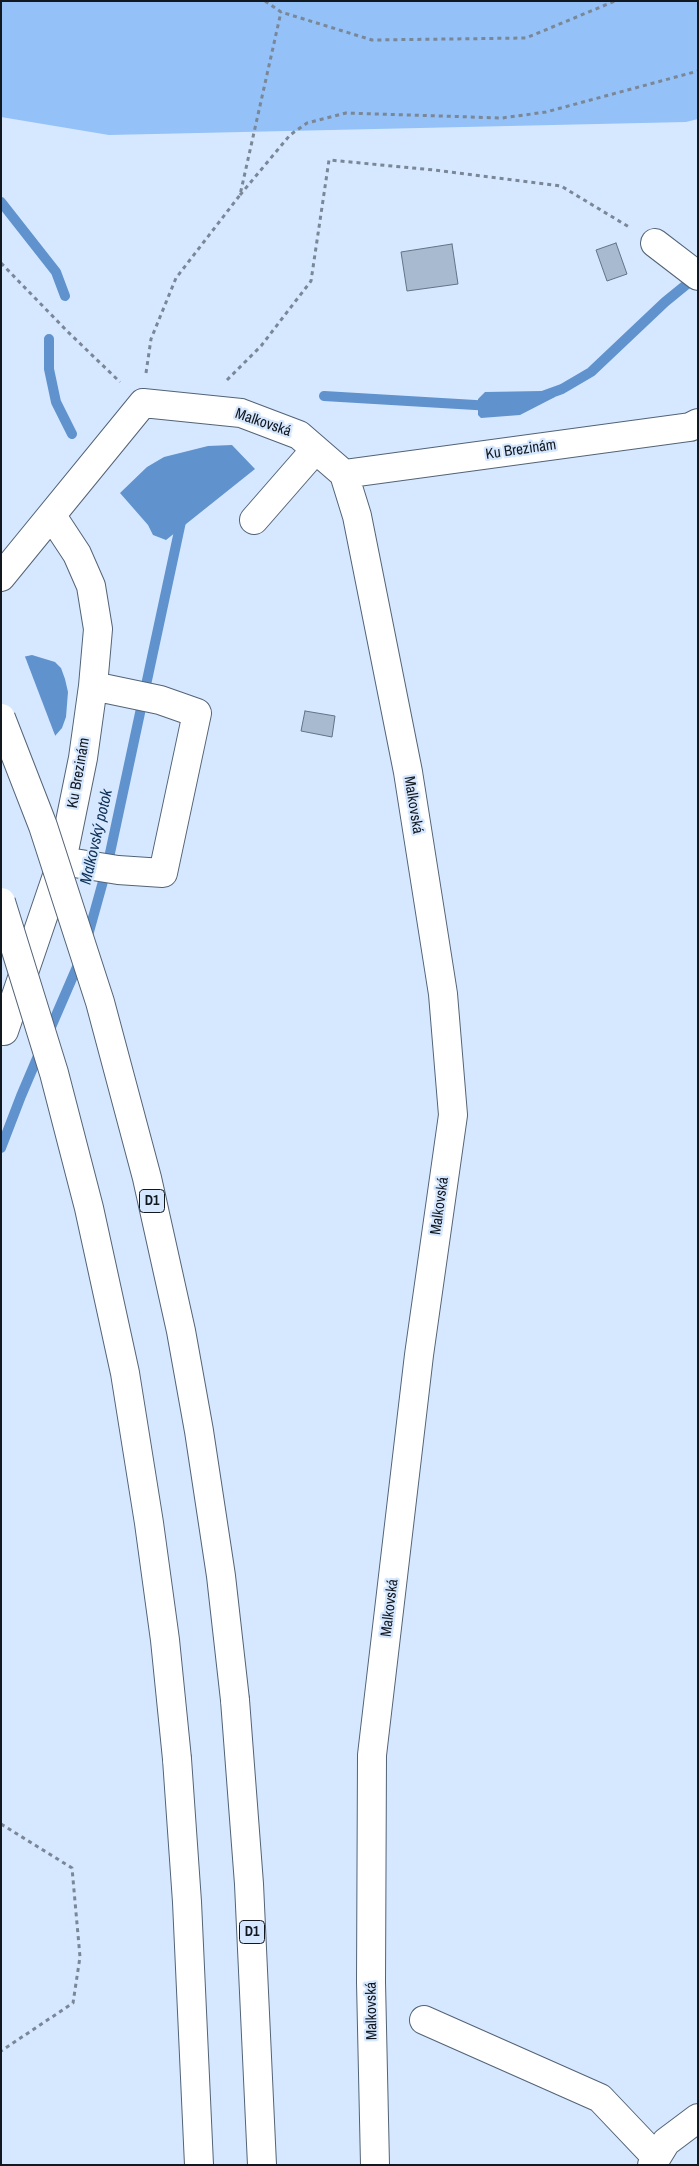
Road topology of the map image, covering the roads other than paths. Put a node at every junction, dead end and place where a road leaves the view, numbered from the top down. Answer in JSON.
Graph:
{"nodes":[{"id":1,"x":655,"y":243,"type":"road end"},
{"id":2,"x":688,"y":269,"type":"edge"},
{"id":3,"x":698,"y":424,"type":"edge"},
{"id":4,"x":315,"y":450,"type":"junction"},
{"id":5,"x":344,"y":474,"type":"junction"},
{"id":6,"x":52,"y":516,"type":"junction"},
{"id":7,"x":254,"y":520,"type":"dead end"},
{"id":8,"x":1,"y":576,"type":"edge"},
{"id":9,"x":104,"y":688,"type":"junction"},
{"id":10,"x":1,"y":718,"type":"edge"},
{"id":11,"x":71,"y":863,"type":"junction"},
{"id":12,"x":1,"y":902,"type":"edge"},
{"id":13,"x":4,"y":1031,"type":"dead end"},
{"id":14,"x":424,"y":2020,"type":"dead end"},
{"id":15,"x":698,"y":2118,"type":"edge"},
{"id":16,"x":654,"y":2161,"type":"edge"},
{"id":17,"x":199,"y":2165,"type":"edge"},
{"id":18,"x":262,"y":2165,"type":"edge"},
{"id":19,"x":375,"y":2165,"type":"edge"}],
"edges":[{"from":1,"to":2,"type":"main road"},
{"from":3,"to":5,"type":"main road","name":"Ku Brezinám"},
{"from":4,"to":5,"type":"main road","name":"Malkovská"},
{"from":4,"to":6,"type":"main road","name":"Malkovská"},
{"from":4,"to":7,"type":"main road"},
{"from":5,"to":19,"type":"main road","name":"Malkovská"},
{"from":6,"to":8,"type":"main road"},
{"from":6,"to":9,"type":"main road","name":"Ku Brezinám"},
{"from":9,"to":11,"type":"main road","name":"Ku Brezinám"},
{"from":9,"to":11,"type":"main road"},
{"from":10,"to":18,"type":"main road","number":"D1","bridge":true},
{"from":11,"to":13,"type":"main road","name":"Ku Brezinám"},
{"from":12,"to":17,"type":"main road","bridge":true},
{"from":14,"to":16,"type":"main road"},
{"from":15,"to":16,"type":"main road"}]}
